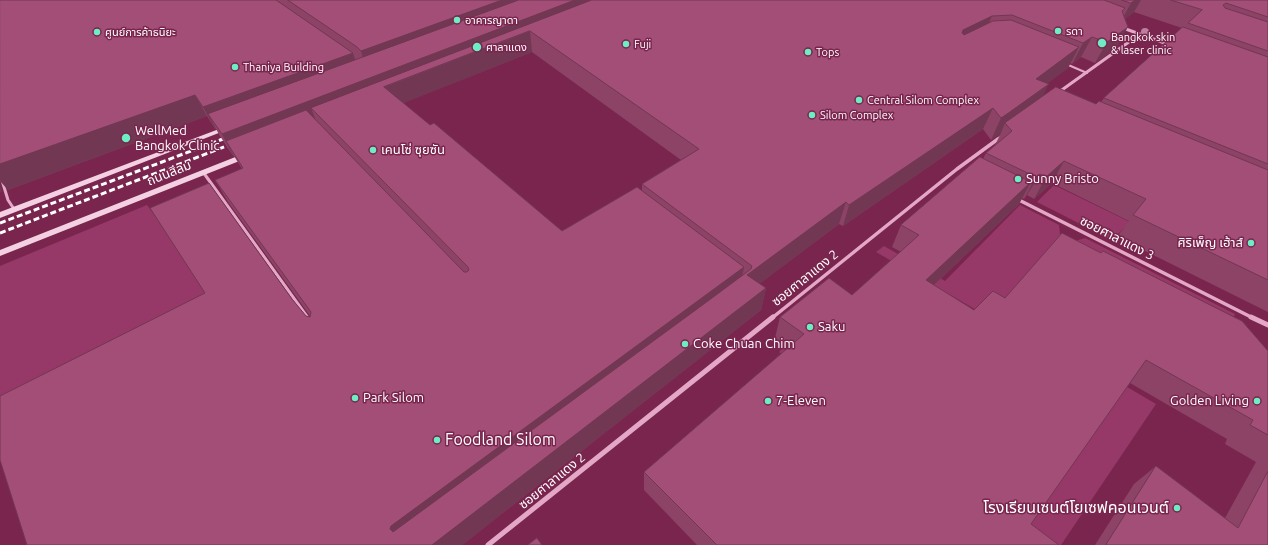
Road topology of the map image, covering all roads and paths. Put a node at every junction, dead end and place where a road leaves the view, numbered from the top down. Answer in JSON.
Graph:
{"nodes":[{"id":1,"x":1119,"y":26,"type":"edge"},
{"id":2,"x":1140,"y":34,"type":"junction"},
{"id":3,"x":1176,"y":47,"type":"edge"},
{"id":4,"x":1065,"y":64,"type":"edge"},
{"id":5,"x":1087,"y":73,"type":"junction"},
{"id":6,"x":1057,"y":94,"type":"edge"},
{"id":7,"x":234,"y":126,"type":"edge"},
{"id":8,"x":1008,"y":131,"type":"edge"},
{"id":9,"x":254,"y":152,"type":"edge"},
{"id":10,"x":957,"y":169,"type":"junction"},
{"id":11,"x":203,"y":172,"type":"junction"},
{"id":12,"x":962,"y":172,"type":"edge"},
{"id":13,"x":0,"y":174,"type":"edge"},
{"id":14,"x":1010,"y":196,"type":"edge"},
{"id":15,"x":14,"y":209,"type":"junction"},
{"id":16,"x":0,"y":215,"type":"edge"},
{"id":17,"x":0,"y":252,"type":"edge"},
{"id":18,"x":310,"y":322,"type":"edge"},
{"id":19,"x":1268,"y":325,"type":"edge"},
{"id":20,"x":488,"y":545,"type":"edge"}],
"edges":[{"from":1,"to":2,"type":"street"},
{"from":2,"to":3,"type":"street"},
{"from":2,"to":5,"type":"street"},
{"from":4,"to":5,"type":"lane"},
{"from":5,"to":6,"type":"street"},
{"from":7,"to":15,"type":"main road","name":"ถนนสีลม"},
{"from":8,"to":10,"type":"street","name":"ซอยศาลาแดง 2"},
{"from":9,"to":11,"type":"main road","name":"ถนนสีลม"},
{"from":10,"to":12,"type":"street"},
{"from":10,"to":20,"type":"street","name":"ซอยศาลาแดง 2"},
{"from":11,"to":17,"type":"main road","name":"ถนนสีลม"},
{"from":11,"to":18,"type":"lane"},
{"from":13,"to":15,"type":"lane"},
{"from":14,"to":19,"type":"street","name":"ซอยศาลาแดง 3"},
{"from":15,"to":16,"type":"main road","name":"ถนนสีลม"}]}
